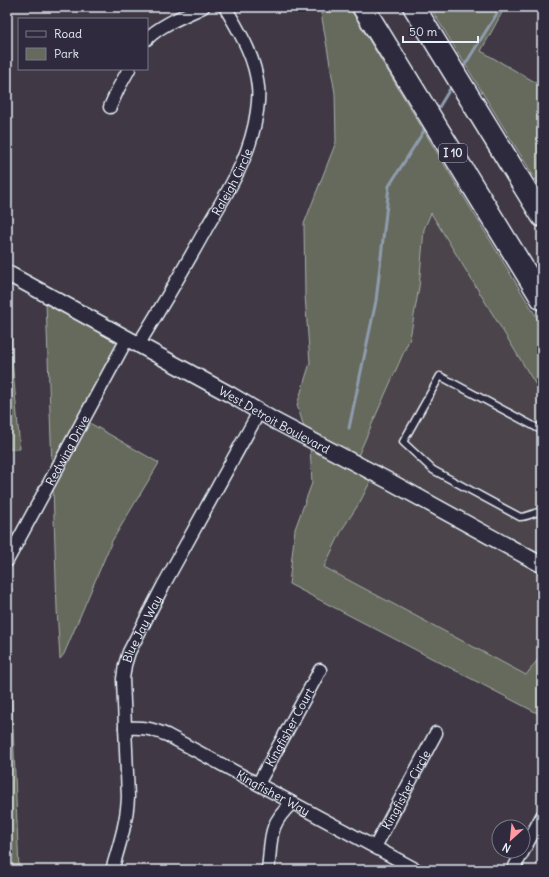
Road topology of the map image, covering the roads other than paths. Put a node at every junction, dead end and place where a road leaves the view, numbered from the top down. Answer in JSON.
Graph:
{"nodes":[{"id":1,"x":203,"y":7,"type":"edge"},
{"id":2,"x":225,"y":7,"type":"edge"},
{"id":3,"x":363,"y":7,"type":"edge"},
{"id":4,"x":414,"y":7,"type":"edge"},
{"id":5,"x":148,"y":38,"type":"edge"},
{"id":6,"x":128,"y":70,"type":"edge"},
{"id":7,"x":110,"y":107,"type":"dead end"},
{"id":8,"x":542,"y":216,"type":"edge"},
{"id":9,"x":7,"y":273,"type":"edge"},
{"id":10,"x":542,"y":299,"type":"edge"},
{"id":11,"x":133,"y":342,"type":"junction"},
{"id":12,"x":259,"y":412,"type":"junction"},
{"id":13,"x":542,"y":433,"type":"edge"},
{"id":14,"x":542,"y":511,"type":"edge"},
{"id":15,"x":7,"y":561,"type":"edge"},
{"id":16,"x":542,"y":565,"type":"edge"},
{"id":17,"x":320,"y":670,"type":"dead end"},
{"id":18,"x":125,"y":728,"type":"junction"},
{"id":19,"x":436,"y":733,"type":"dead end"},
{"id":20,"x":258,"y":784,"type":"junction"},
{"id":21,"x":292,"y":803,"type":"junction"},
{"id":22,"x":542,"y":816,"type":"edge"},
{"id":23,"x":375,"y":847,"type":"junction"},
{"id":24,"x":112,"y":870,"type":"edge"},
{"id":25,"x":268,"y":870,"type":"edge"},
{"id":26,"x":417,"y":870,"type":"edge"},
{"id":27,"x":513,"y":870,"type":"edge"}],
"edges":[{"from":1,"to":5,"type":"street"},
{"from":2,"to":11,"type":"street","name":"Raleigh Circle"},
{"from":3,"to":10,"type":"highway","number":"I 10"},
{"from":4,"to":8,"type":"highway"},
{"from":6,"to":7,"type":"street"},
{"from":9,"to":11,"type":"street","name":"West Detroit Boulevard"},
{"from":11,"to":12,"type":"street","name":"West Detroit Boulevard"},
{"from":11,"to":15,"type":"street","name":"Redwing Drive"},
{"from":12,"to":16,"type":"street","name":"West Detroit Boulevard"},
{"from":12,"to":18,"type":"street","name":"Blue Jay Way"},
{"from":13,"to":14,"type":"lane"},
{"from":17,"to":20,"type":"street","name":"Kingfisher Court"},
{"from":18,"to":20,"type":"street","name":"Kingfisher Way"},
{"from":18,"to":24,"type":"street","name":"Blue Jay Way"},
{"from":19,"to":23,"type":"street","name":"Kingfisher Circle"},
{"from":20,"to":21,"type":"street","name":"Kingfisher Way"},
{"from":21,"to":23,"type":"street","name":"Kingfisher Way"},
{"from":21,"to":25,"type":"street"},
{"from":22,"to":27,"type":"street"},
{"from":23,"to":26,"type":"street","name":"Kingfisher Way"}]}
